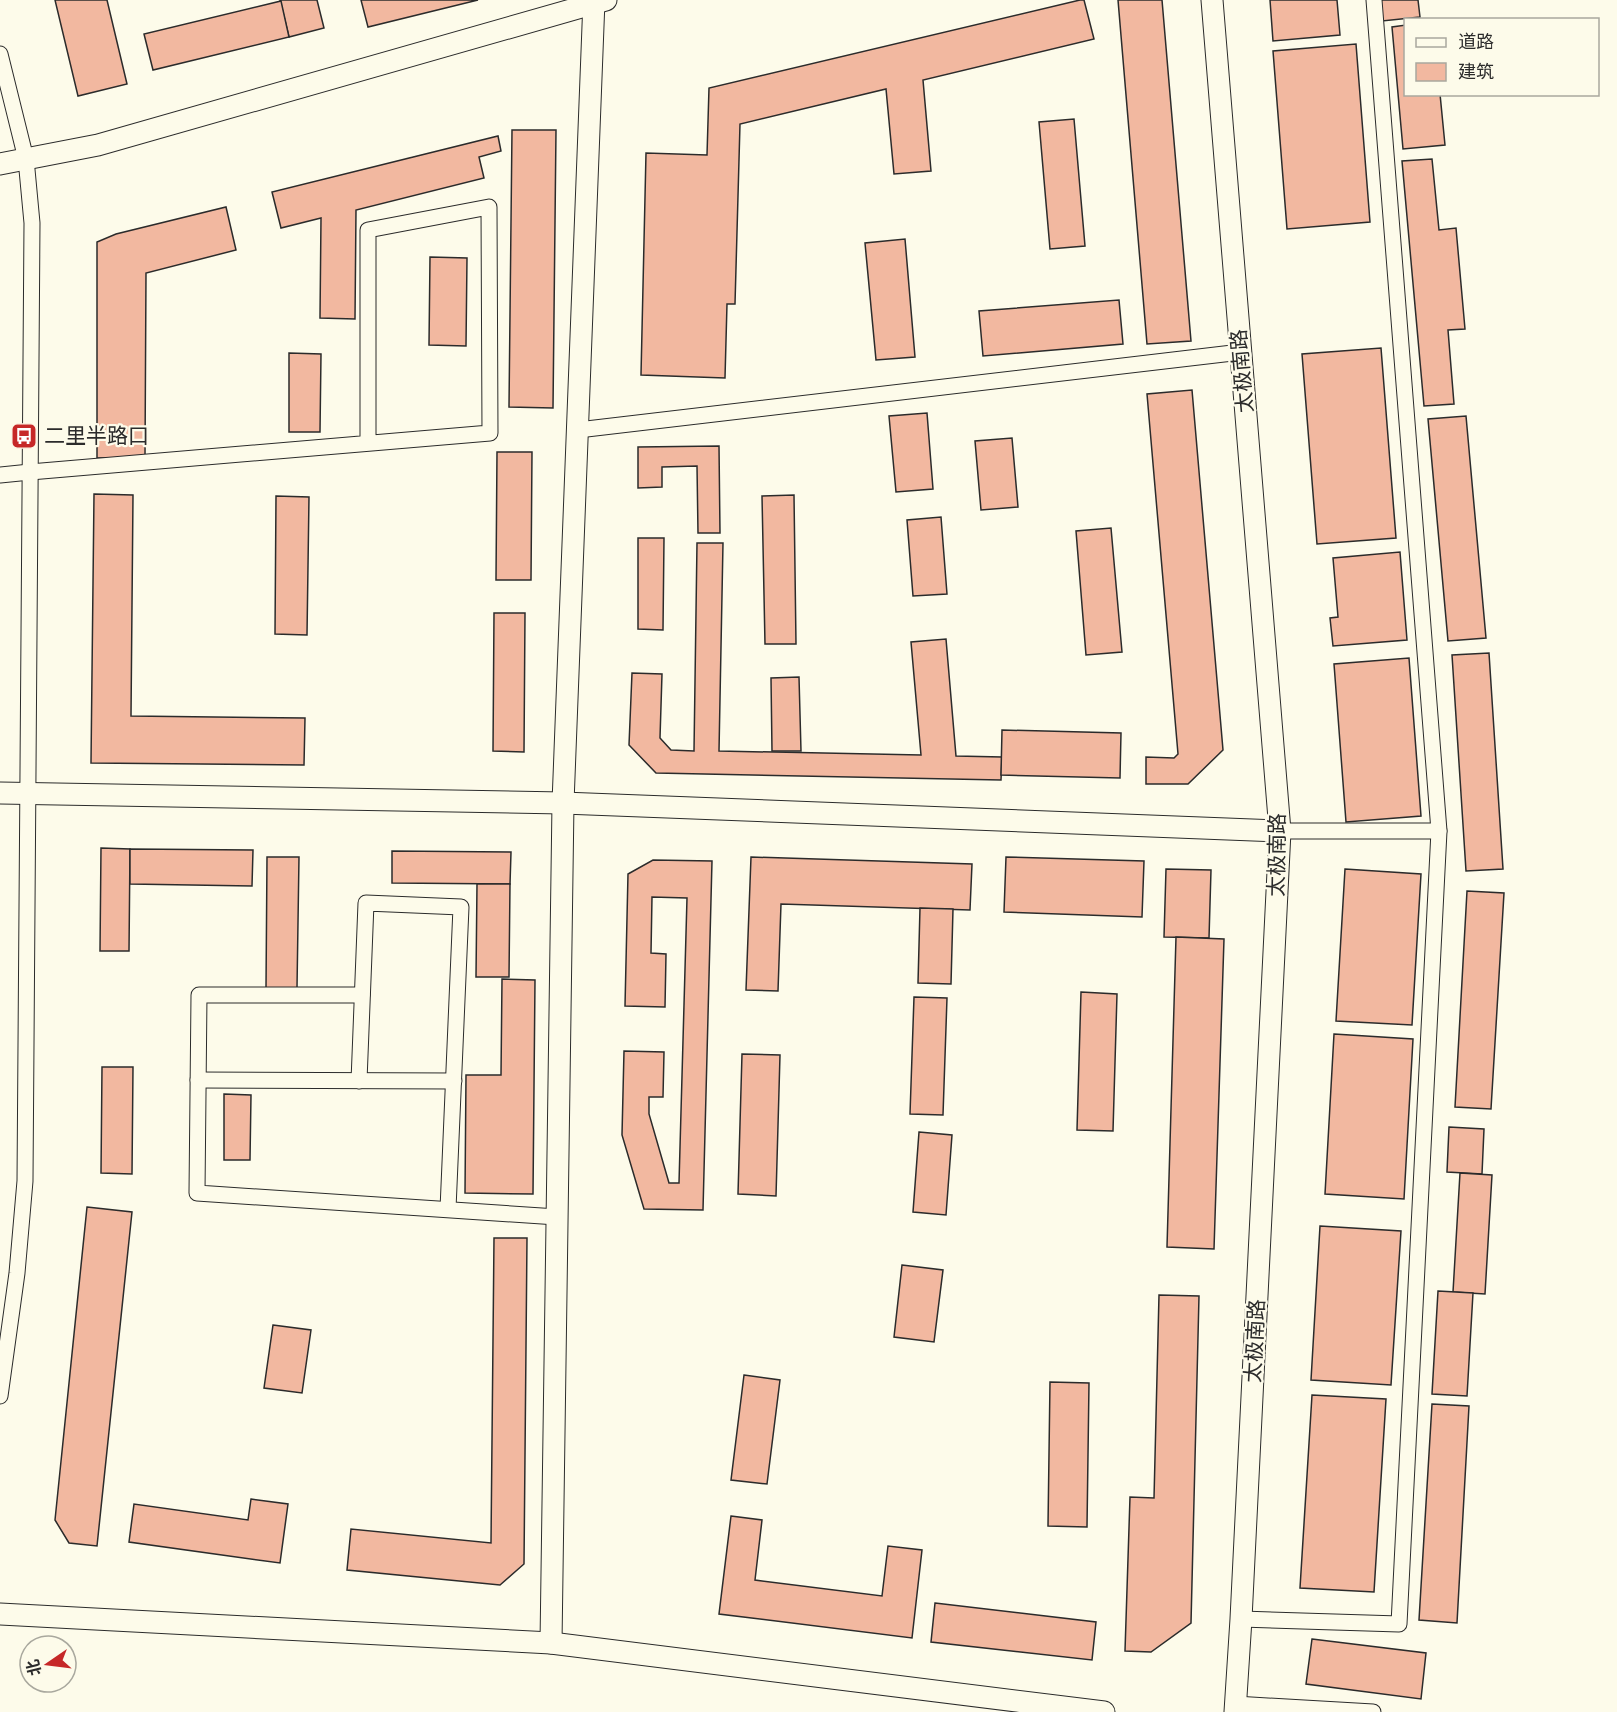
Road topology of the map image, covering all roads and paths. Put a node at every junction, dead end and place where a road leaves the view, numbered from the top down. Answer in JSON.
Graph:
{"nodes":[{"id":1,"x":1212,"y":0,"type":"edge"},
{"id":2,"x":1374,"y":0,"type":"edge"},
{"id":3,"x":598,"y":1,"type":"edge"},
{"id":4,"x":0,"y":54,"type":"edge"},
{"id":5,"x":26,"y":159,"type":"junction"},
{"id":6,"x":0,"y":165,"type":"edge"},
{"id":7,"x":1241,"y":352,"type":"junction"},
{"id":8,"x":578,"y":430,"type":"junction"},
{"id":9,"x":368,"y":443,"type":"junction"},
{"id":10,"x":30,"y":472,"type":"junction"},
{"id":11,"x":0,"y":475,"type":"edge"},
{"id":12,"x":0,"y":793,"type":"edge"},
{"id":13,"x":28,"y":793,"type":"junction"},
{"id":14,"x":563,"y":803,"type":"junction"},
{"id":15,"x":1280,"y":831,"type":"junction"},
{"id":16,"x":1440,"y":831,"type":"junction"},
{"id":17,"x":362,"y":995,"type":"junction"},
{"id":18,"x":198,"y":1080,"type":"junction"},
{"id":19,"x":359,"y":1081,"type":"junction"},
{"id":20,"x":454,"y":1081,"type":"junction"},
{"id":21,"x":448,"y":1209,"type":"junction"},
{"id":22,"x":557,"y":1217,"type":"junction"},
{"id":23,"x":0,"y":1396,"type":"edge"},
{"id":24,"x":0,"y":1614,"type":"edge"},
{"id":25,"x":1241,"y":1619,"type":"junction"},
{"id":26,"x":551,"y":1643,"type":"junction"},
{"id":27,"x":1235,"y":1708,"type":"edge"},
{"id":28,"x":1104,"y":1712,"type":"edge"},
{"id":29,"x":1373,"y":1712,"type":"edge"}],
"edges":[{"from":1,"to":7,"type":"street","name":"太极南路"},
{"from":2,"to":16,"type":"street"},
{"from":3,"to":5,"type":"street"},
{"from":3,"to":8,"type":"street"},
{"from":4,"to":5,"type":"street"},
{"from":5,"to":6,"type":"street"},
{"from":5,"to":10,"type":"street"},
{"from":7,"to":8,"type":"street"},
{"from":7,"to":15,"type":"street","name":"太极南路"},
{"from":8,"to":14,"type":"street"},
{"from":9,"to":9,"type":"street"},
{"from":9,"to":10,"type":"street"},
{"from":10,"to":11,"type":"street"},
{"from":10,"to":13,"type":"street"},
{"from":12,"to":13,"type":"street"},
{"from":13,"to":14,"type":"street"},
{"from":13,"to":23,"type":"street"},
{"from":14,"to":15,"type":"street"},
{"from":14,"to":22,"type":"street"},
{"from":15,"to":16,"type":"street"},
{"from":15,"to":25,"type":"street","name":"太极南路"},
{"from":16,"to":25,"type":"street"},
{"from":17,"to":18,"type":"street"},
{"from":17,"to":19,"type":"street"},
{"from":17,"to":20,"type":"street"},
{"from":18,"to":19,"type":"street"},
{"from":18,"to":21,"type":"street"},
{"from":19,"to":20,"type":"street"},
{"from":20,"to":21,"type":"street"},
{"from":21,"to":22,"type":"street"},
{"from":22,"to":26,"type":"street"},
{"from":24,"to":26,"type":"street"},
{"from":25,"to":27,"type":"street","name":"太极南路"},
{"from":26,"to":28,"type":"street"},
{"from":27,"to":29,"type":"street"}]}
